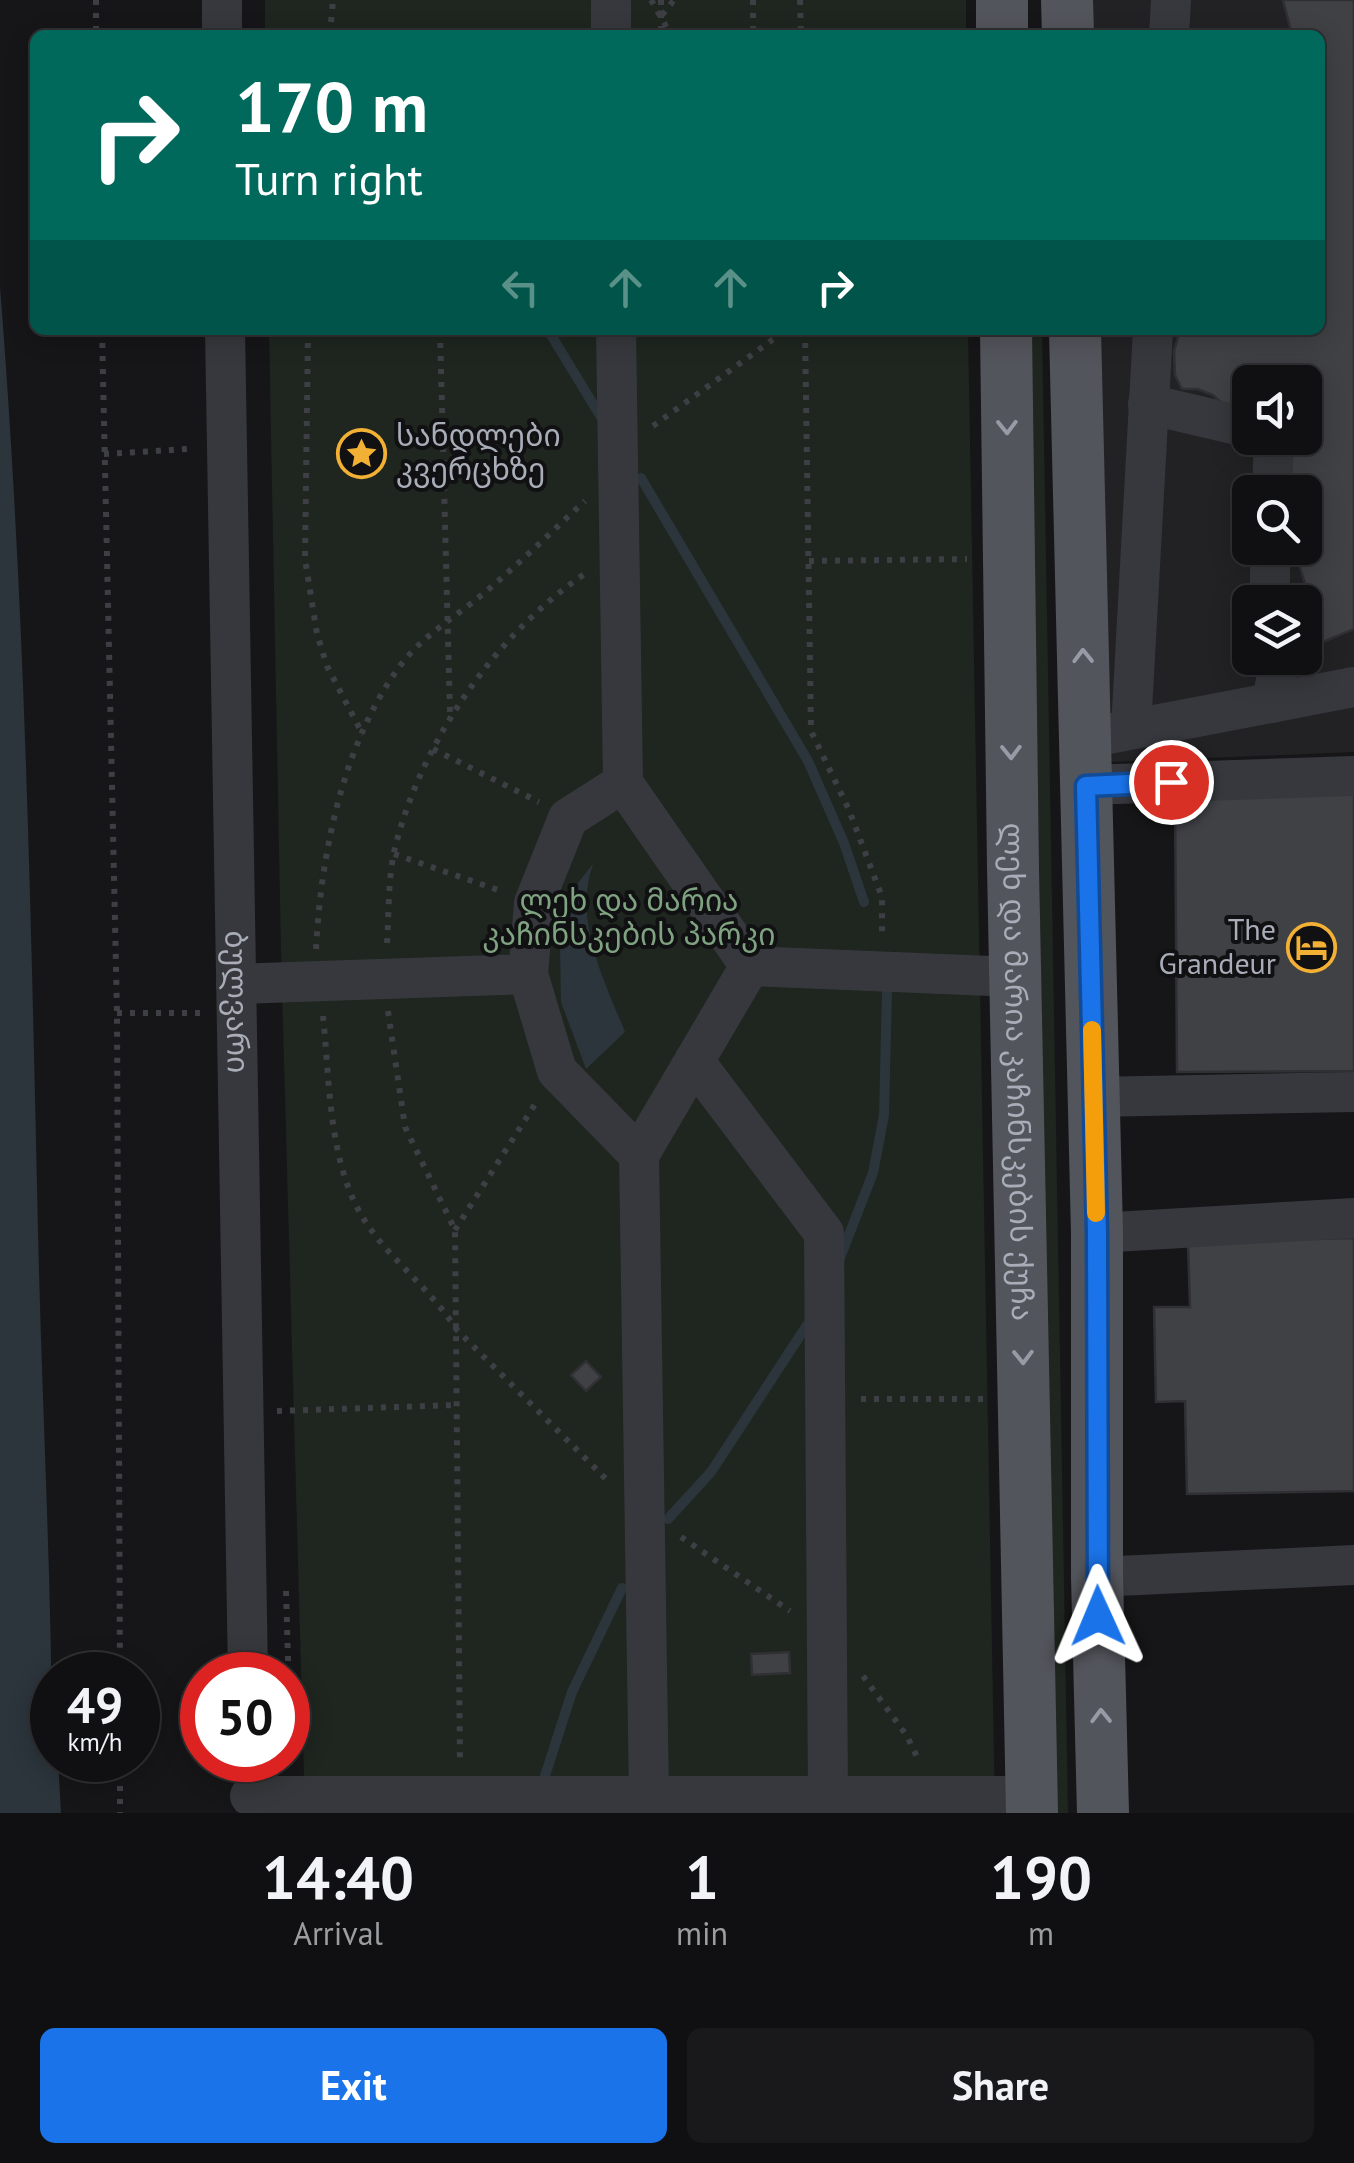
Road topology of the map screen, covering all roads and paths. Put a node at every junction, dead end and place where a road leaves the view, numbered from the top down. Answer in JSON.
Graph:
{"nodes":[{"id":1,"x":96,"y":0,"type":"edge"},
{"id":2,"x":222,"y":0,"type":"edge"},
{"id":3,"x":332,"y":0,"type":"edge"},
{"id":4,"x":611,"y":0,"type":"edge"},
{"id":5,"x":651,"y":0,"type":"edge"},
{"id":6,"x":661,"y":0,"type":"edge"},
{"id":7,"x":674,"y":0,"type":"edge"},
{"id":8,"x":753,"y":0,"type":"edge"},
{"id":9,"x":800,"y":0,"type":"edge"},
{"id":10,"x":1002,"y":0,"type":"edge"},
{"id":11,"x":1067,"y":0,"type":"edge"},
{"id":12,"x":1171,"y":0,"type":"edge"},
{"id":13,"x":661,"y":16,"type":"junction"},
{"id":14,"x":96,"y":30,"type":"edge"},
{"id":15,"x":222,"y":30,"type":"edge"},
{"id":16,"x":330,"y":30,"type":"edge"},
{"id":17,"x":611,"y":30,"type":"edge"},
{"id":18,"x":661,"y":30,"type":"edge"},
{"id":19,"x":668,"y":30,"type":"edge"},
{"id":20,"x":753,"y":30,"type":"edge"},
{"id":21,"x":801,"y":30,"type":"edge"},
{"id":22,"x":1002,"y":30,"type":"edge"},
{"id":23,"x":1068,"y":30,"type":"edge"},
{"id":24,"x":1169,"y":30,"type":"edge"},
{"id":25,"x":102,"y":335,"type":"edge"},
{"id":26,"x":225,"y":335,"type":"edge"},
{"id":27,"x":308,"y":335,"type":"edge"},
{"id":28,"x":440,"y":335,"type":"edge"},
{"id":29,"x":616,"y":335,"type":"edge"},
{"id":30,"x":805,"y":335,"type":"edge"},
{"id":31,"x":1006,"y":335,"type":"edge"},
{"id":32,"x":1075,"y":335,"type":"edge"},
{"id":33,"x":1152,"y":335,"type":"edge"},
{"id":34,"x":1148,"y":404,"type":"junction"},
{"id":35,"x":1232,"y":424,"type":"edge"},
{"id":36,"x":188,"y":449,"type":"dead end"},
{"id":37,"x":104,"y":454,"type":"junction"},
{"id":38,"x":620,"y":553,"type":"junction"},
{"id":39,"x":976,"y":559,"type":"dead end"},
{"id":40,"x":809,"y":560,"type":"junction"},
{"id":41,"x":1277,"y":675,"type":"edge"},
{"id":42,"x":1354,"y":687,"type":"edge"},
{"id":43,"x":1272,"y":703,"type":"junction"},
{"id":44,"x":450,"y":716,"type":"junction"},
{"id":45,"x":363,"y":735,"type":"dead end"},
{"id":46,"x":432,"y":749,"type":"junction"},
{"id":47,"x":1100,"y":751,"type":"junction"},
{"id":48,"x":1354,"y":776,"type":"edge"},
{"id":49,"x":623,"y":783,"type":"junction"},
{"id":50,"x":568,"y":818,"type":"junction"},
{"id":51,"x":394,"y":854,"type":"junction"},
{"id":52,"x":534,"y":903,"type":"junction"},
{"id":53,"x":750,"y":966,"type":"junction"},
{"id":54,"x":881,"y":972,"type":"junction"},
{"id":55,"x":528,"y":974,"type":"junction"},
{"id":56,"x":1015,"y":977,"type":"junction"},
{"id":57,"x":384,"y":981,"type":"junction"},
{"id":58,"x":236,"y":984,"type":"junction"},
{"id":59,"x":117,"y":1013,"type":"junction"},
{"id":60,"x":202,"y":1013,"type":"dead end"},
{"id":61,"x":694,"y":1061,"type":"junction"},
{"id":62,"x":556,"y":1071,"type":"junction"},
{"id":63,"x":1354,"y":1092,"type":"edge"},
{"id":64,"x":1093,"y":1097,"type":"junction"},
{"id":65,"x":639,"y":1155,"type":"junction"},
{"id":66,"x":1354,"y":1218,"type":"edge"},
{"id":67,"x":456,"y":1230,"type":"junction"},
{"id":68,"x":1097,"y":1232,"type":"junction"},
{"id":69,"x":1024,"y":1399,"type":"junction"},
{"id":70,"x":825,"y":1400,"type":"junction"},
{"id":71,"x":456,"y":1405,"type":"junction"},
{"id":72,"x":243,"y":1413,"type":"junction"},
{"id":73,"x":1354,"y":1565,"type":"edge"},
{"id":74,"x":1097,"y":1577,"type":"junction"},
{"id":75,"x":120,"y":1652,"type":"edge"},
{"id":76,"x":248,"y":1652,"type":"edge"},
{"id":77,"x":120,"y":1782,"type":"edge"},
{"id":78,"x":250,"y":1790,"type":"edge"},
{"id":79,"x":460,"y":1796,"type":"junction"},
{"id":80,"x":649,"y":1796,"type":"junction"},
{"id":81,"x":828,"y":1796,"type":"junction"},
{"id":82,"x":1032,"y":1805,"type":"edge"},
{"id":83,"x":120,"y":1813,"type":"edge"},
{"id":84,"x":1103,"y":1813,"type":"edge"}],
"edges":[{"from":1,"to":14,"type":"path"},
{"from":2,"to":15,"type":"street"},
{"from":3,"to":16,"type":"path"},
{"from":4,"to":17,"type":"street"},
{"from":5,"to":13,"type":"path"},
{"from":6,"to":13,"type":"path"},
{"from":7,"to":13,"type":"path"},
{"from":8,"to":20,"type":"path"},
{"from":9,"to":21,"type":"path"},
{"from":10,"to":22,"type":"main road"},
{"from":11,"to":23,"type":"main road"},
{"from":12,"to":24,"type":"street"},
{"from":13,"to":18,"type":"path"},
{"from":13,"to":19,"type":"path"},
{"from":25,"to":37,"type":"path"},
{"from":26,"to":58,"type":"street","name":"ბულვარი"},
{"from":27,"to":45,"type":"path"},
{"from":28,"to":44,"type":"path"},
{"from":29,"to":38,"type":"street"},
{"from":30,"to":40,"type":"path"},
{"from":31,"to":56,"type":"main road","name":"ლეხ და მარია კაჩინსკების ქუჩა","one_way":true},
{"from":47,"to":32,"type":"main road","one_way":true},
{"from":33,"to":34,"type":"street"},
{"from":34,"to":35,"type":"street"},
{"from":34,"to":47,"type":"street"},
{"from":36,"to":37,"type":"path"},
{"from":37,"to":59,"type":"path"},
{"from":38,"to":44,"type":"path"},
{"from":38,"to":49,"type":"street"},
{"from":39,"to":40,"type":"path"},
{"from":40,"to":54,"type":"path"},
{"from":41,"to":43,"type":"street"},
{"from":42,"to":43,"type":"street"},
{"from":43,"to":47,"type":"street"},
{"from":44,"to":46,"type":"path"},
{"from":46,"to":50,"type":"path"},
{"from":46,"to":51,"type":"path"},
{"from":47,"to":48,"type":"street"},
{"from":47,"to":64,"type":"main road"},
{"from":49,"to":50,"type":"street"},
{"from":49,"to":53,"type":"street"},
{"from":50,"to":52,"type":"street"},
{"from":51,"to":52,"type":"path"},
{"from":51,"to":57,"type":"path"},
{"from":52,"to":55,"type":"street"},
{"from":53,"to":54,"type":"street"},
{"from":53,"to":61,"type":"street"},
{"from":54,"to":56,"type":"street"},
{"from":55,"to":57,"type":"street"},
{"from":55,"to":62,"type":"street"},
{"from":56,"to":69,"type":"main road","name":"ლეხ და მარია კაჩინსკების ქუჩა","one_way":true},
{"from":57,"to":58,"type":"street"},
{"from":57,"to":67,"type":"path"},
{"from":58,"to":72,"type":"street","name":"ბულვარი"},
{"from":59,"to":60,"type":"path"},
{"from":59,"to":75,"type":"path"},
{"from":61,"to":65,"type":"street"},
{"from":61,"to":70,"type":"street"},
{"from":62,"to":65,"type":"street"},
{"from":62,"to":67,"type":"path"},
{"from":63,"to":64,"type":"street"},
{"from":64,"to":68,"type":"main road"},
{"from":65,"to":80,"type":"street"},
{"from":66,"to":68,"type":"street"},
{"from":67,"to":71,"type":"path"},
{"from":68,"to":74,"type":"main road"},
{"from":69,"to":70,"type":"path"},
{"from":69,"to":82,"type":"main road","name":"ლეხ და მარია კაჩინსკების ქუჩა"},
{"from":70,"to":81,"type":"street"},
{"from":71,"to":72,"type":"path"},
{"from":71,"to":79,"type":"path"},
{"from":72,"to":76,"type":"street","name":"ბულვარი"},
{"from":73,"to":74,"type":"street"},
{"from":84,"to":74,"type":"main road","one_way":true},
{"from":77,"to":83,"type":"path"},
{"from":78,"to":79,"type":"street"},
{"from":79,"to":80,"type":"street"},
{"from":80,"to":81,"type":"street"},
{"from":81,"to":82,"type":"street"}]}
